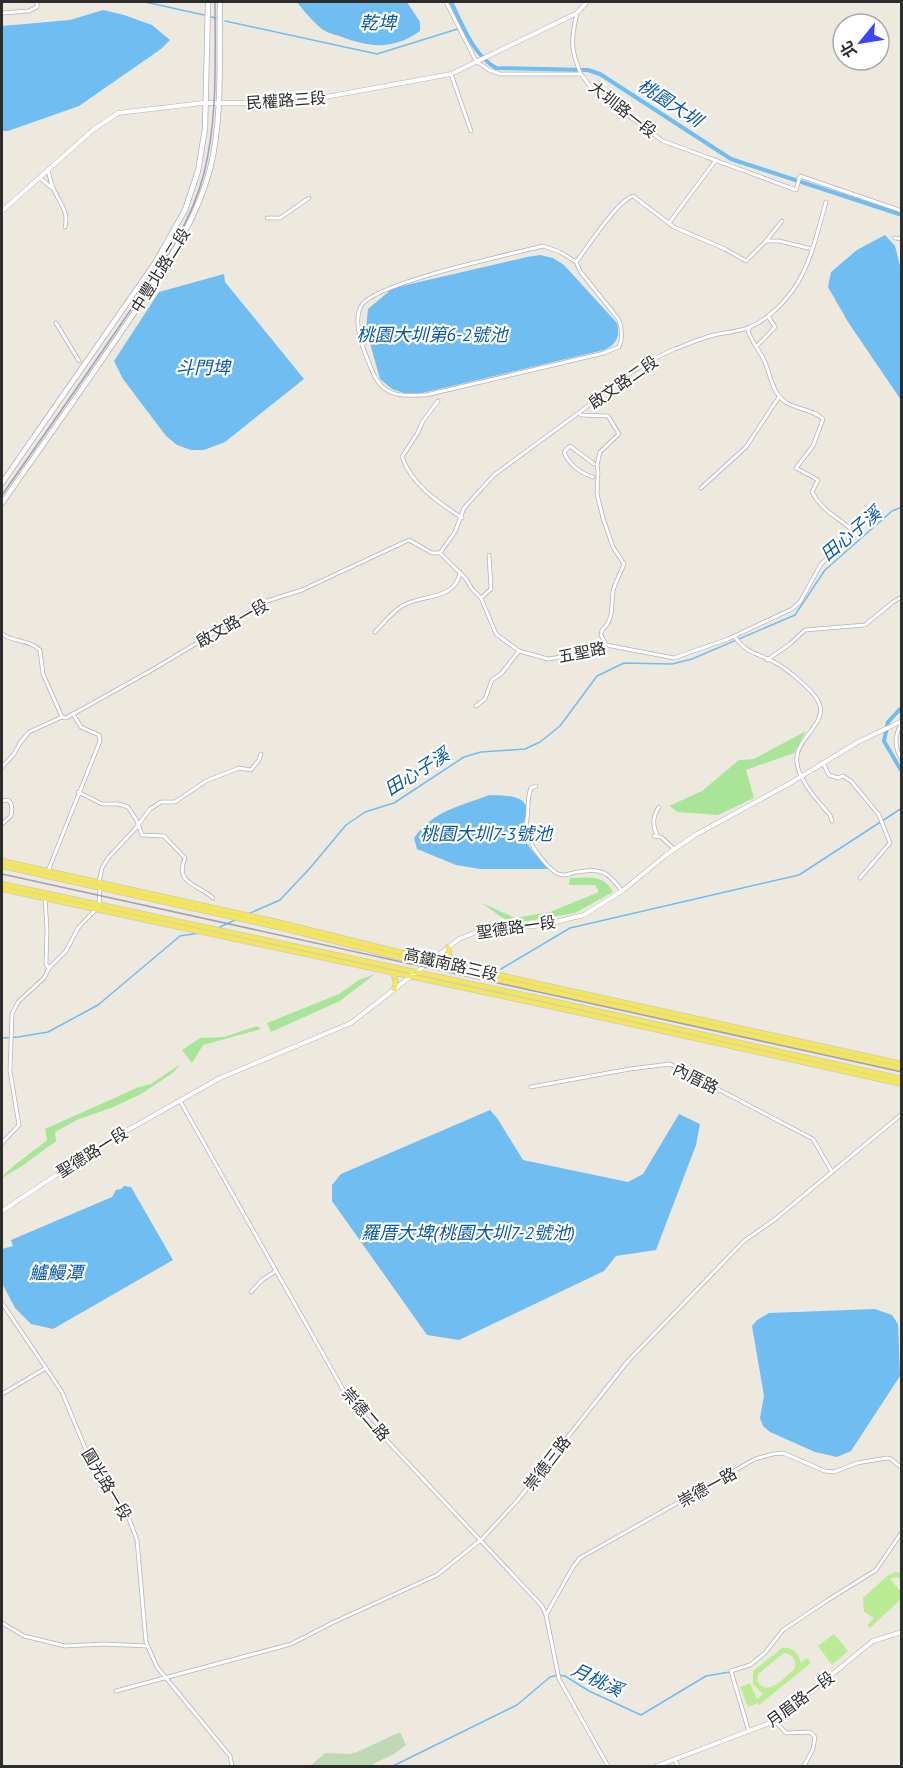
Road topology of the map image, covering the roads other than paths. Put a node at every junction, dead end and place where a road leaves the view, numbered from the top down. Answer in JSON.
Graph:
{"nodes":[{"id":1,"x":37,"y":2,"type":"edge"},
{"id":2,"x":208,"y":2,"type":"edge"},
{"id":3,"x":220,"y":2,"type":"edge"},
{"id":4,"x":446,"y":2,"type":"edge"},
{"id":5,"x":587,"y":2,"type":"edge"},
{"id":6,"x":2,"y":13,"type":"edge"},
{"id":7,"x":577,"y":13,"type":"junction"},
{"id":8,"x":477,"y":61,"type":"junction"},
{"id":9,"x":581,"y":73,"type":"junction"},
{"id":10,"x":451,"y":74,"type":"junction"},
{"id":11,"x":207,"y":102,"type":"junction"},
{"id":12,"x":218,"y":103,"type":"junction"},
{"id":13,"x":471,"y":131,"type":"dead end"},
{"id":14,"x":716,"y":160,"type":"junction"},
{"id":15,"x":48,"y":171,"type":"junction"},
{"id":16,"x":40,"y":178,"type":"junction"},
{"id":17,"x":54,"y":189,"type":"junction"},
{"id":18,"x":309,"y":198,"type":"dead end"},
{"id":19,"x":826,"y":202,"type":"dead end"},
{"id":20,"x":2,"y":211,"type":"edge"},
{"id":21,"x":902,"y":211,"type":"edge"},
{"id":22,"x":267,"y":218,"type":"dead end"},
{"id":23,"x":782,"y":221,"type":"dead end"},
{"id":24,"x":669,"y":223,"type":"junction"},
{"id":25,"x":65,"y":227,"type":"dead end"},
{"id":26,"x":895,"y":238,"type":"dead end"},
{"id":27,"x":902,"y":239,"type":"edge"},
{"id":28,"x":766,"y":241,"type":"junction"},
{"id":29,"x":812,"y":249,"type":"junction"},
{"id":30,"x":576,"y":262,"type":"junction"},
{"id":31,"x":768,"y":316,"type":"junction"},
{"id":32,"x":56,"y":323,"type":"dead end"},
{"id":33,"x":750,"y":327,"type":"junction"},
{"id":34,"x":757,"y":346,"type":"junction"},
{"id":35,"x":79,"y":361,"type":"dead end"},
{"id":36,"x":779,"y":397,"type":"junction"},
{"id":37,"x":438,"y":401,"type":"dead end"},
{"id":38,"x":579,"y":413,"type":"junction"},
{"id":39,"x":594,"y":464,"type":"dead end"},
{"id":40,"x":593,"y":477,"type":"dead end"},
{"id":41,"x":2,"y":483,"type":"edge"},
{"id":42,"x":701,"y":488,"type":"dead end"},
{"id":43,"x":2,"y":503,"type":"edge"},
{"id":44,"x":462,"y":518,"type":"junction"},
{"id":45,"x":440,"y":553,"type":"junction"},
{"id":46,"x":489,"y":555,"type":"dead end"},
{"id":47,"x":459,"y":572,"type":"junction"},
{"id":48,"x":902,"y":597,"type":"edge"},
{"id":49,"x":482,"y":598,"type":"junction"},
{"id":50,"x":375,"y":632,"type":"dead end"},
{"id":51,"x":2,"y":634,"type":"edge"},
{"id":52,"x":734,"y":636,"type":"junction"},
{"id":53,"x":606,"y":645,"type":"junction"},
{"id":54,"x":519,"y":651,"type":"junction"},
{"id":55,"x":767,"y":660,"type":"junction"},
{"id":56,"x":476,"y":706,"type":"dead end"},
{"id":57,"x":72,"y":714,"type":"junction"},
{"id":58,"x":62,"y":717,"type":"junction"},
{"id":59,"x":900,"y":723,"type":"edge"},
{"id":60,"x":261,"y":754,"type":"dead end"},
{"id":61,"x":902,"y":760,"type":"edge"},
{"id":62,"x":823,"y":763,"type":"junction"},
{"id":63,"x":2,"y":767,"type":"edge"},
{"id":64,"x":801,"y":777,"type":"junction"},
{"id":65,"x":536,"y":786,"type":"dead end"},
{"id":66,"x":78,"y":792,"type":"junction"},
{"id":67,"x":2,"y":801,"type":"edge"},
{"id":68,"x":659,"y":807,"type":"dead end"},
{"id":69,"x":832,"y":821,"type":"dead end"},
{"id":70,"x":2,"y":824,"type":"edge"},
{"id":71,"x":138,"y":825,"type":"junction"},
{"id":72,"x":674,"y":849,"type":"junction"},
{"id":73,"x":3,"y":864,"type":"edge"},
{"id":74,"x":48,"y":871,"type":"junction"},
{"id":75,"x":860,"y":878,"type":"dead end"},
{"id":76,"x":100,"y":885,"type":"junction"},
{"id":77,"x":2,"y":887,"type":"edge"},
{"id":78,"x":622,"y":891,"type":"junction"},
{"id":79,"x":213,"y":898,"type":"dead end"},
{"id":80,"x":45,"y":899,"type":"junction"},
{"id":81,"x":98,"y":908,"type":"junction"},
{"id":82,"x":278,"y":925,"type":"junction"},
{"id":83,"x":252,"y":942,"type":"junction"},
{"id":84,"x":448,"y":947,"type":"junction"},
{"id":85,"x":407,"y":959,"type":"junction"},
{"id":86,"x":431,"y":960,"type":"junction"},
{"id":87,"x":426,"y":964,"type":"junction"},
{"id":88,"x":453,"y":964,"type":"junction"},
{"id":89,"x":440,"y":966,"type":"junction"},
{"id":90,"x":49,"y":968,"type":"junction"},
{"id":91,"x":406,"y":970,"type":"junction"},
{"id":92,"x":389,"y":972,"type":"junction"},
{"id":93,"x":415,"y":972,"type":"junction"},
{"id":94,"x":410,"y":976,"type":"junction"},
{"id":95,"x":441,"y":978,"type":"junction"},
{"id":96,"x":394,"y":988,"type":"junction"},
{"id":97,"x":552,"y":1001,"type":"junction"},
{"id":98,"x":572,"y":1011,"type":"junction"},
{"id":99,"x":902,"y":1064,"type":"edge"},
{"id":100,"x":847,"y":1067,"type":"junction"},
{"id":101,"x":831,"y":1068,"type":"junction"},
{"id":102,"x":902,"y":1069,"type":"edge"},
{"id":103,"x":902,"y":1079,"type":"edge"},
{"id":104,"x":902,"y":1084,"type":"edge"},
{"id":105,"x":531,"y":1087,"type":"dead end"},
{"id":106,"x":180,"y":1101,"type":"junction"},
{"id":107,"x":902,"y":1114,"type":"edge"},
{"id":108,"x":2,"y":1143,"type":"edge"},
{"id":109,"x":832,"y":1172,"type":"junction"},
{"id":110,"x":2,"y":1211,"type":"edge"},
{"id":111,"x":276,"y":1271,"type":"junction"},
{"id":112,"x":251,"y":1292,"type":"dead end"},
{"id":113,"x":2,"y":1303,"type":"edge"},
{"id":114,"x":46,"y":1368,"type":"junction"},
{"id":115,"x":2,"y":1394,"type":"edge"},
{"id":116,"x":902,"y":1468,"type":"edge"},
{"id":117,"x":902,"y":1532,"type":"edge"},
{"id":118,"x":482,"y":1539,"type":"junction"},
{"id":119,"x":546,"y":1615,"type":"junction"},
{"id":120,"x":2,"y":1623,"type":"edge"},
{"id":121,"x":902,"y":1632,"type":"edge"},
{"id":122,"x":147,"y":1646,"type":"junction"},
{"id":123,"x":166,"y":1678,"type":"junction"},
{"id":124,"x":116,"y":1691,"type":"dead end"},
{"id":125,"x":775,"y":1721,"type":"junction"},
{"id":126,"x":748,"y":1732,"type":"junction"},
{"id":127,"x":675,"y":1760,"type":"junction"},
{"id":128,"x":232,"y":1767,"type":"edge"},
{"id":129,"x":608,"y":1767,"type":"edge"},
{"id":130,"x":657,"y":1767,"type":"edge"},
{"id":131,"x":678,"y":1767,"type":"edge"},
{"id":132,"x":804,"y":1767,"type":"edge"}],
"edges":[{"from":1,"to":6,"type":"street"},
{"from":2,"to":11,"type":"main road","name":"中豐北路二段"},
{"from":3,"to":12,"type":"main road","name":"中豐北路二段"},
{"from":4,"to":8,"type":"street"},
{"from":5,"to":7,"type":"street","name":"民權路三段"},
{"from":7,"to":8,"type":"street","name":"民權路三段"},
{"from":7,"to":9,"type":"street"},
{"from":8,"to":9,"type":"street","name":"大圳路一段"},
{"from":8,"to":10,"type":"street","name":"民權路三段"},
{"from":9,"to":14,"type":"street","name":"大圳路一段"},
{"from":10,"to":12,"type":"street","name":"民權路三段"},
{"from":10,"to":13,"type":"street"},
{"from":11,"to":12,"type":"street","name":"民權路三段"},
{"from":11,"to":15,"type":"street","name":"民權路三段"},
{"from":11,"to":41,"type":"main road","name":"中豐北路二段"},
{"from":12,"to":43,"type":"main road","name":"中豐北路二段"},
{"from":14,"to":21,"type":"street","name":"大圳路一段"},
{"from":14,"to":24,"type":"street"},
{"from":15,"to":16,"type":"street","name":"民權路三段"},
{"from":15,"to":17,"type":"street"},
{"from":16,"to":17,"type":"street"},
{"from":16,"to":20,"type":"street","name":"民權路三段"},
{"from":17,"to":25,"type":"street"},
{"from":18,"to":22,"type":"street"},
{"from":19,"to":29,"type":"street","name":"啟文路二段"},
{"from":23,"to":28,"type":"street"},
{"from":24,"to":28,"type":"street"},
{"from":24,"to":30,"type":"street"},
{"from":26,"to":27,"type":"street"},
{"from":28,"to":29,"type":"street"},
{"from":29,"to":31,"type":"street","name":"啟文路二段"},
{"from":30,"to":30,"type":"street"},
{"from":31,"to":33,"type":"street","name":"啟文路二段"},
{"from":31,"to":34,"type":"street"},
{"from":32,"to":35,"type":"street"},
{"from":33,"to":34,"type":"street"},
{"from":33,"to":38,"type":"street","name":"啟文路二段"},
{"from":34,"to":36,"type":"street"},
{"from":36,"to":42,"type":"street"},
{"from":36,"to":52,"type":"street","name":"五聖路"},
{"from":37,"to":44,"type":"street"},
{"from":38,"to":44,"type":"street","name":"啟文路二段"},
{"from":38,"to":53,"type":"street"},
{"from":39,"to":40,"type":"street"},
{"from":44,"to":45,"type":"street","name":"啟文路二段"},
{"from":45,"to":47,"type":"street","name":"五聖路"},
{"from":45,"to":57,"type":"street","name":"啟文路一段"},
{"from":46,"to":49,"type":"street"},
{"from":47,"to":49,"type":"street","name":"五聖路"},
{"from":47,"to":50,"type":"street"},
{"from":48,"to":55,"type":"street"},
{"from":49,"to":54,"type":"street","name":"五聖路"},
{"from":51,"to":58,"type":"street"},
{"from":52,"to":53,"type":"street","name":"五聖路"},
{"from":52,"to":55,"type":"street"},
{"from":53,"to":54,"type":"street","name":"五聖路"},
{"from":54,"to":56,"type":"street"},
{"from":55,"to":64,"type":"street"},
{"from":57,"to":58,"type":"street","name":"啟文路一段"},
{"from":57,"to":66,"type":"street"},
{"from":58,"to":63,"type":"street","name":"啟文路一段"},
{"from":59,"to":61,"type":"street"},
{"from":59,"to":62,"type":"street","name":"聖德路一段"},
{"from":60,"to":71,"type":"street"},
{"from":62,"to":64,"type":"street","name":"聖德路一段"},
{"from":62,"to":75,"type":"street"},
{"from":64,"to":69,"type":"street"},
{"from":64,"to":72,"type":"street","name":"聖德路一段"},
{"from":65,"to":78,"type":"street"},
{"from":66,"to":71,"type":"street"},
{"from":66,"to":74,"type":"street"},
{"from":67,"to":70,"type":"street"},
{"from":68,"to":72,"type":"street"},
{"from":71,"to":76,"type":"street"},
{"from":71,"to":79,"type":"street"},
{"from":72,"to":78,"type":"street","name":"聖德路一段"},
{"from":73,"to":74,"type":"main road","name":"高鐵南路三段"},
{"from":73,"to":76,"type":"main road","name":"高鐵南路三段"},
{"from":74,"to":76,"type":"main road","name":"高鐵南路三段"},
{"from":76,"to":81,"type":"street"},
{"from":76,"to":82,"type":"main road","name":"高鐵南路三段"},
{"from":77,"to":80,"type":"main road","name":"高鐵南路三段"},
{"from":77,"to":81,"type":"main road","name":"高鐵南路三段"},
{"from":78,"to":84,"type":"street","name":"聖德路一段"},
{"from":80,"to":81,"type":"main road","name":"高鐵南路三段"},
{"from":80,"to":90,"type":"street"},
{"from":81,"to":83,"type":"main road","name":"高鐵南路三段"},
{"from":81,"to":90,"type":"street"},
{"from":82,"to":85,"type":"main road","name":"高鐵南路三段"},
{"from":82,"to":86,"type":"main road","name":"高鐵南路三段"},
{"from":83,"to":91,"type":"main road","name":"高鐵南路三段"},
{"from":83,"to":92,"type":"main road","name":"高鐵南路三段"},
{"from":84,"to":86,"type":"street","name":"聖德路一段"},
{"from":84,"to":88,"type":"main road"},
{"from":85,"to":87,"type":"main road","name":"高鐵南路三段"},
{"from":85,"to":91,"type":"main road"},
{"from":86,"to":87,"type":"street","name":"聖德路一段"},
{"from":86,"to":88,"type":"main road","name":"高鐵南路三段"},
{"from":87,"to":89,"type":"main road","name":"高鐵南路三段"},
{"from":87,"to":93,"type":"street","name":"聖德路一段"},
{"from":88,"to":99,"type":"main road","name":"高鐵南路三段"},
{"from":89,"to":95,"type":"main road"},
{"from":89,"to":102,"type":"main road","name":"高鐵南路三段"},
{"from":90,"to":108,"type":"street"},
{"from":91,"to":93,"type":"main road","name":"高鐵南路三段"},
{"from":92,"to":94,"type":"main road","name":"高鐵南路三段"},
{"from":92,"to":96,"type":"main road"},
{"from":93,"to":94,"type":"street","name":"聖德路一段"},
{"from":93,"to":95,"type":"main road","name":"高鐵南路三段"},
{"from":94,"to":96,"type":"street","name":"聖德路一段"},
{"from":94,"to":98,"type":"main road","name":"高鐵南路三段"},
{"from":95,"to":97,"type":"main road","name":"高鐵南路三段"},
{"from":96,"to":106,"type":"street","name":"聖德路一段"},
{"from":97,"to":98,"type":"main road"},
{"from":97,"to":100,"type":"main road","name":"高鐵南路三段"},
{"from":98,"to":101,"type":"main road","name":"高鐵南路三段"},
{"from":100,"to":101,"type":"main road"},
{"from":100,"to":103,"type":"main road","name":"高鐵南路三段"},
{"from":101,"to":104,"type":"main road","name":"高鐵南路三段"},
{"from":105,"to":109,"type":"street","name":"內厝路"},
{"from":106,"to":110,"type":"street","name":"聖德路一段"},
{"from":106,"to":111,"type":"street","name":"崇德二路"},
{"from":107,"to":109,"type":"street","name":"崇德三路"},
{"from":109,"to":118,"type":"street","name":"崇德三路"},
{"from":111,"to":112,"type":"street"},
{"from":111,"to":118,"type":"street","name":"崇德二路"},
{"from":113,"to":114,"type":"street","name":"圓光路一段"},
{"from":114,"to":115,"type":"street"},
{"from":114,"to":122,"type":"street","name":"圓光路一段"},
{"from":116,"to":119,"type":"street","name":"崇德一路"},
{"from":117,"to":126,"type":"street"},
{"from":118,"to":119,"type":"street","name":"崇德二路"},
{"from":118,"to":123,"type":"street","name":"崇德三路"},
{"from":119,"to":129,"type":"street","name":"崇德二路"},
{"from":120,"to":122,"type":"street"},
{"from":121,"to":125,"type":"street","name":"月眉路一段"},
{"from":122,"to":123,"type":"street","name":"圓光路一段"},
{"from":123,"to":124,"type":"street","name":"崇德三路"},
{"from":123,"to":128,"type":"street","name":"圓光路一段"},
{"from":125,"to":126,"type":"street","name":"月眉路一段"},
{"from":125,"to":132,"type":"street"},
{"from":126,"to":127,"type":"street","name":"月眉路一段"},
{"from":127,"to":130,"type":"street","name":"月眉路一段"},
{"from":127,"to":131,"type":"street"}]}
